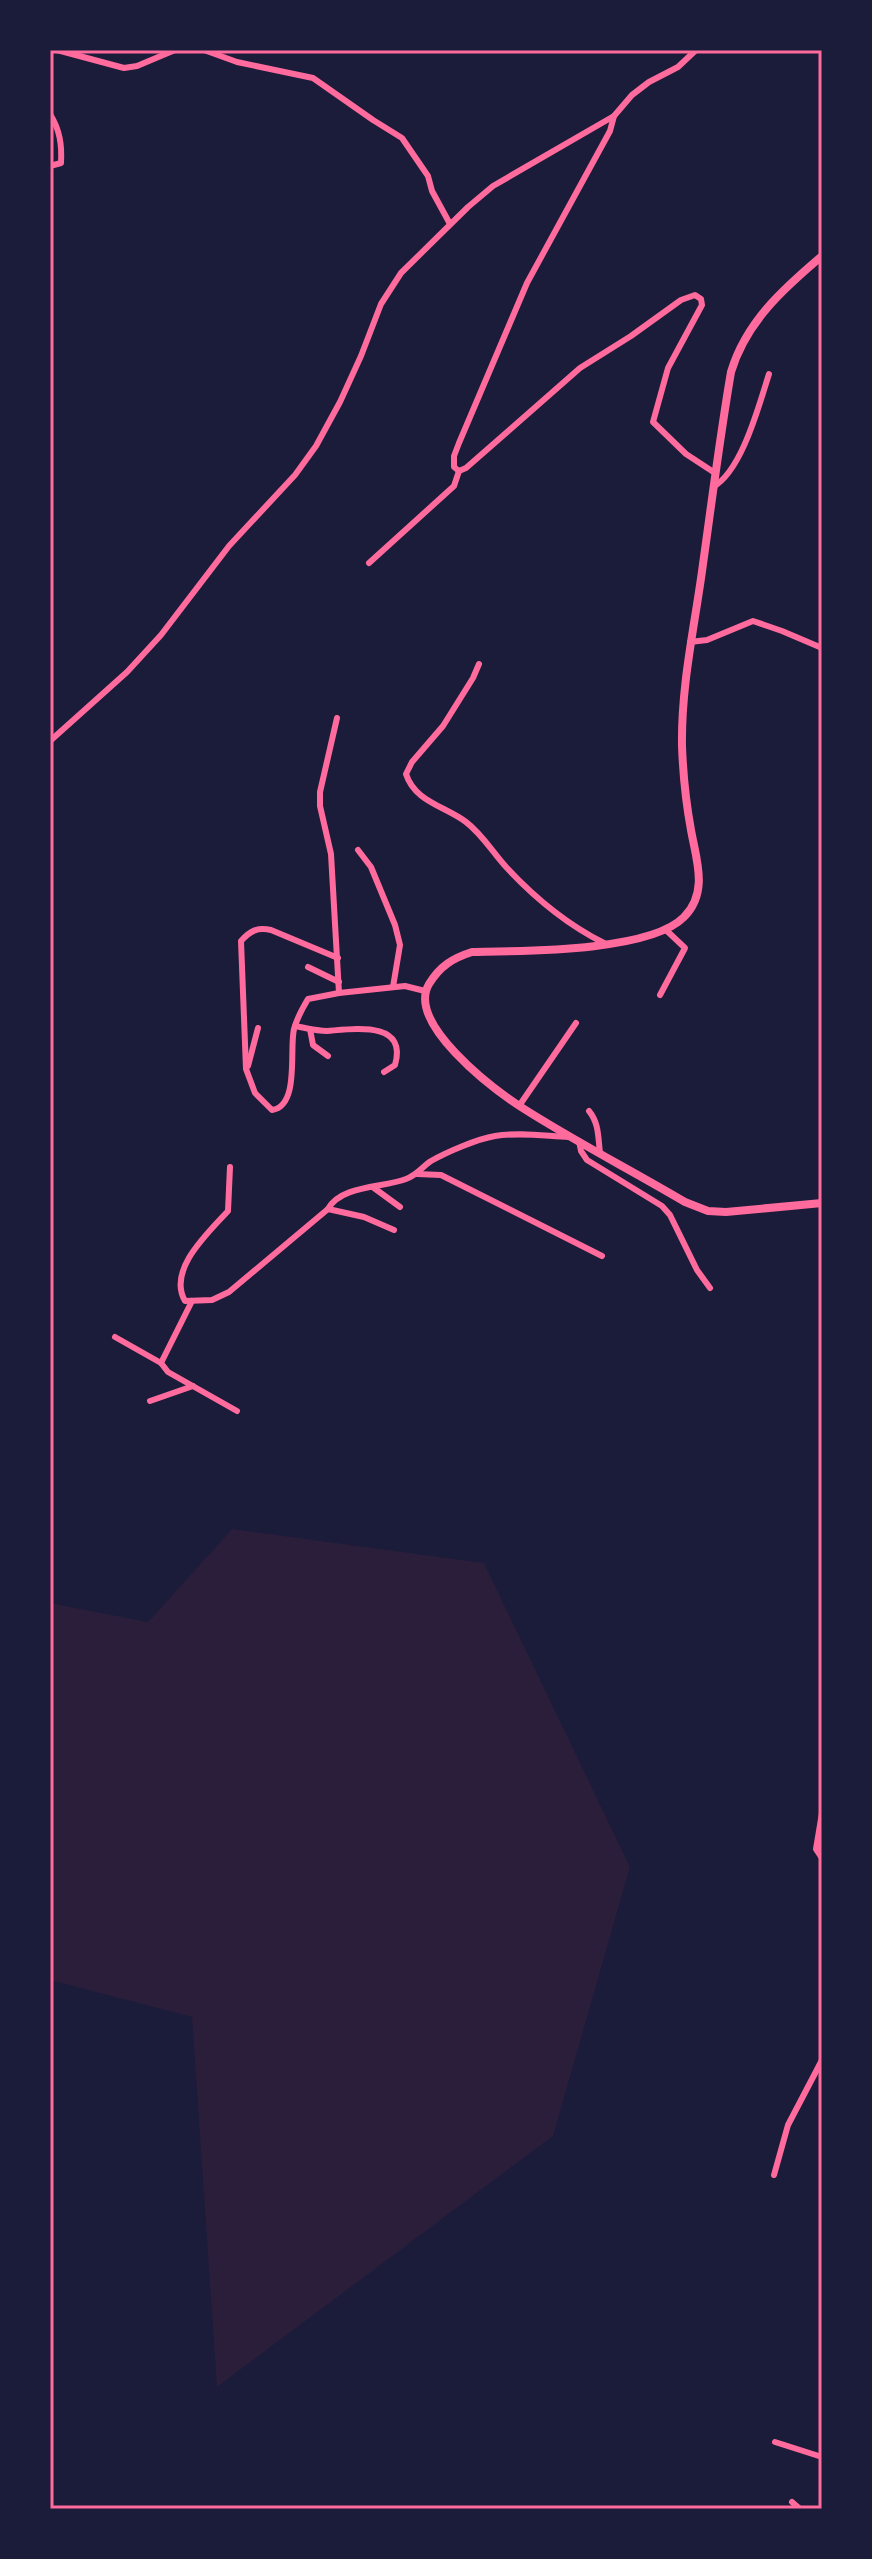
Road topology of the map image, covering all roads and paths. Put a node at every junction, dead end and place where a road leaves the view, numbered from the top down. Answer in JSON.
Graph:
{"nodes":[{"id":1,"x":57,"y":50,"type":"edge"},
{"id":2,"x":175,"y":50,"type":"edge"},
{"id":3,"x":204,"y":50,"type":"edge"},
{"id":4,"x":696,"y":50,"type":"edge"},
{"id":5,"x":165,"y":52,"type":"edge"},
{"id":6,"x":50,"y":114,"type":"edge"},
{"id":7,"x":614,"y":116,"type":"junction"},
{"id":8,"x":50,"y":166,"type":"edge"},
{"id":9,"x":450,"y":224,"type":"junction"},
{"id":10,"x":822,"y":256,"type":"edge"},
{"id":11,"x":769,"y":374,"type":"dead end"},
{"id":12,"x":459,"y":471,"type":"junction"},
{"id":13,"x":715,"y":473,"type":"junction"},
{"id":14,"x":713,"y":487,"type":"junction"},
{"id":15,"x":369,"y":563,"type":"dead end"},
{"id":16,"x":690,"y":642,"type":"junction"},
{"id":17,"x":822,"y":648,"type":"edge"},
{"id":18,"x":479,"y":664,"type":"dead end"},
{"id":19,"x":337,"y":718,"type":"dead end"},
{"id":20,"x":50,"y":741,"type":"edge"},
{"id":21,"x":358,"y":850,"type":"dead end"},
{"id":22,"x":666,"y":930,"type":"junction"},
{"id":23,"x":604,"y":943,"type":"junction"},
{"id":24,"x":338,"y":958,"type":"junction"},
{"id":25,"x":308,"y":967,"type":"dead end"},
{"id":26,"x":339,"y":982,"type":"junction"},
{"id":27,"x":393,"y":987,"type":"junction"},
{"id":28,"x":425,"y":991,"type":"junction"},
{"id":29,"x":339,"y":993,"type":"junction"},
{"id":30,"x":660,"y":995,"type":"dead end"},
{"id":31,"x":576,"y":1023,"type":"dead end"},
{"id":32,"x":295,"y":1026,"type":"junction"},
{"id":33,"x":258,"y":1028,"type":"dead end"},
{"id":34,"x":310,"y":1029,"type":"junction"},
{"id":35,"x":328,"y":1056,"type":"dead end"},
{"id":36,"x":246,"y":1069,"type":"junction"},
{"id":37,"x":384,"y":1072,"type":"dead end"},
{"id":38,"x":519,"y":1106,"type":"junction"},
{"id":39,"x":589,"y":1111,"type":"dead end"},
{"id":40,"x":576,"y":1139,"type":"junction"},
{"id":41,"x":600,"y":1153,"type":"junction"},
{"id":42,"x":230,"y":1167,"type":"dead end"},
{"id":43,"x":417,"y":1174,"type":"junction"},
{"id":44,"x":374,"y":1188,"type":"junction"},
{"id":45,"x":822,"y":1203,"type":"edge"},
{"id":46,"x":400,"y":1207,"type":"dead end"},
{"id":47,"x":328,"y":1209,"type":"junction"},
{"id":48,"x":394,"y":1230,"type":"dead end"},
{"id":49,"x":602,"y":1256,"type":"dead end"},
{"id":50,"x":710,"y":1288,"type":"dead end"},
{"id":51,"x":192,"y":1301,"type":"junction"},
{"id":52,"x":115,"y":1337,"type":"dead end"},
{"id":53,"x":161,"y":1363,"type":"junction"},
{"id":54,"x":193,"y":1386,"type":"junction"},
{"id":55,"x":150,"y":1401,"type":"dead end"},
{"id":56,"x":237,"y":1411,"type":"dead end"},
{"id":57,"x":822,"y":1813,"type":"edge"},
{"id":58,"x":822,"y":1858,"type":"edge"},
{"id":59,"x":822,"y":2060,"type":"edge"},
{"id":60,"x":774,"y":2175,"type":"dead end"},
{"id":61,"x":775,"y":2442,"type":"dead end"},
{"id":62,"x":822,"y":2457,"type":"edge"},
{"id":63,"x":792,"y":2502,"type":"dead end"},
{"id":64,"x":800,"y":2509,"type":"edge"}],
"edges":[{"from":1,"to":5,"type":"street"},
{"from":2,"to":5,"type":"street"},
{"from":3,"to":9,"type":"street"},
{"from":4,"to":7,"type":"street"},
{"from":6,"to":8,"type":"street"},
{"from":7,"to":9,"type":"street"},
{"from":7,"to":12,"type":"street"},
{"from":9,"to":20,"type":"street"},
{"from":10,"to":13,"type":"street"},
{"from":11,"to":14,"type":"street"},
{"from":12,"to":13,"type":"street"},
{"from":12,"to":15,"type":"street"},
{"from":13,"to":14,"type":"street"},
{"from":14,"to":16,"type":"street"},
{"from":16,"to":17,"type":"street"},
{"from":16,"to":22,"type":"street"},
{"from":18,"to":23,"type":"street"},
{"from":19,"to":24,"type":"street"},
{"from":21,"to":27,"type":"street"},
{"from":22,"to":23,"type":"street"},
{"from":22,"to":30,"type":"street"},
{"from":23,"to":28,"type":"street"},
{"from":24,"to":26,"type":"street"},
{"from":24,"to":36,"type":"street"},
{"from":25,"to":26,"type":"street"},
{"from":26,"to":29,"type":"street"},
{"from":27,"to":28,"type":"street"},
{"from":27,"to":29,"type":"street"},
{"from":28,"to":38,"type":"street"},
{"from":29,"to":32,"type":"street"},
{"from":31,"to":38,"type":"street"},
{"from":32,"to":34,"type":"street"},
{"from":32,"to":36,"type":"street"},
{"from":33,"to":36,"type":"street"},
{"from":34,"to":35,"type":"street"},
{"from":34,"to":37,"type":"street"},
{"from":38,"to":40,"type":"street"},
{"from":39,"to":41,"type":"street"},
{"from":40,"to":41,"type":"street"},
{"from":40,"to":43,"type":"street"},
{"from":40,"to":50,"type":"street"},
{"from":41,"to":45,"type":"street"},
{"from":42,"to":51,"type":"street"},
{"from":43,"to":44,"type":"street"},
{"from":43,"to":49,"type":"street"},
{"from":44,"to":46,"type":"street"},
{"from":44,"to":47,"type":"street"},
{"from":47,"to":48,"type":"street"},
{"from":47,"to":51,"type":"street"},
{"from":51,"to":53,"type":"street"},
{"from":52,"to":53,"type":"street"},
{"from":53,"to":54,"type":"street"},
{"from":54,"to":55,"type":"street"},
{"from":54,"to":56,"type":"street"},
{"from":57,"to":58,"type":"street"},
{"from":59,"to":60,"type":"street"},
{"from":61,"to":62,"type":"street"},
{"from":63,"to":64,"type":"street"}]}
